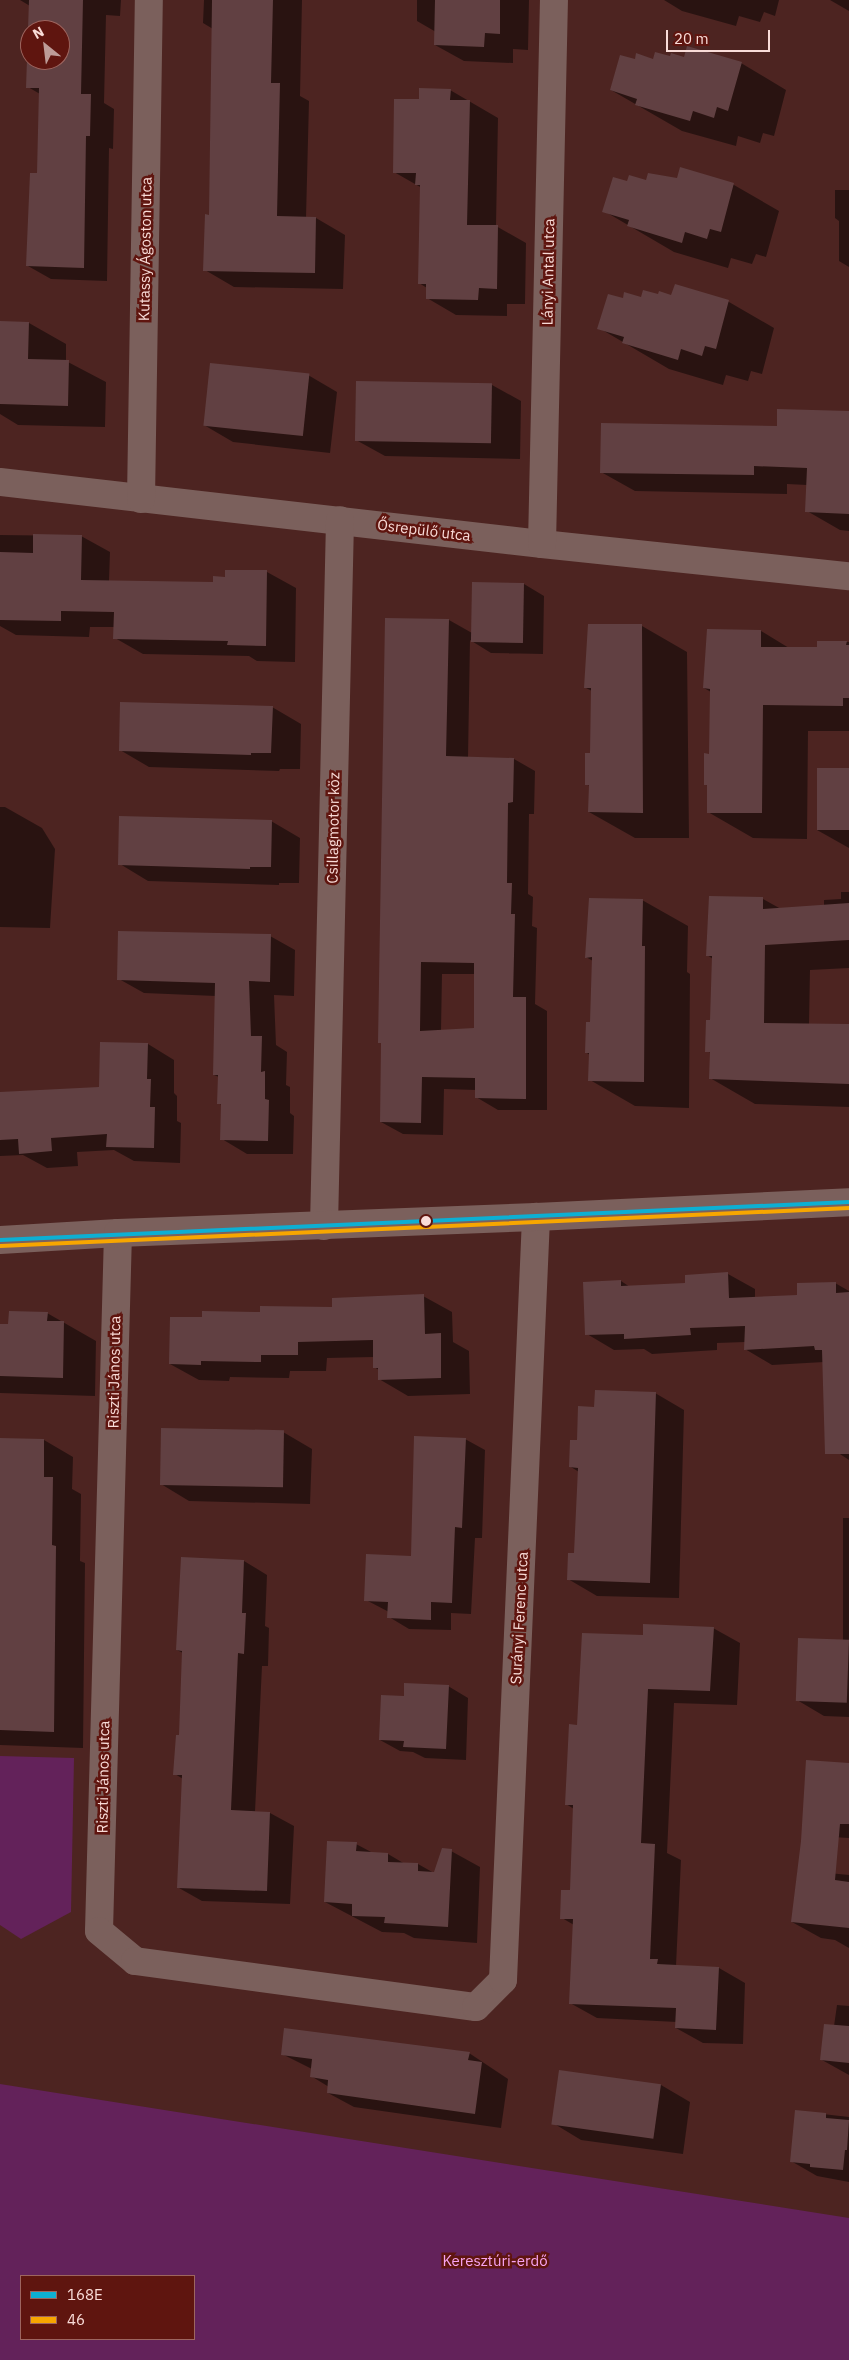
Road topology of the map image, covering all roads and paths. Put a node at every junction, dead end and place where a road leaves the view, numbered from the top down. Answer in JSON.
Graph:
{"nodes":[{"id":1,"x":149,"y":0,"type":"edge"},
{"id":2,"x":554,"y":0,"type":"edge"},
{"id":3,"x":0,"y":482,"type":"edge"},
{"id":4,"x":141,"y":498,"type":"junction"},
{"id":5,"x":340,"y":520,"type":"junction"},
{"id":6,"x":542,"y":544,"type":"junction"},
{"id":7,"x":849,"y":576,"type":"edge"},
{"id":8,"x":849,"y":1202,"type":"edge"},
{"id":9,"x":536,"y":1217,"type":"junction"},
{"id":10,"x":324,"y":1226,"type":"junction"},
{"id":11,"x":118,"y":1232,"type":"junction"},
{"id":12,"x":0,"y":1240,"type":"edge"},
{"id":13,"x":476,"y":2007,"type":"joint"}],
"edges":[{"from":1,"to":4,"type":"street","name":"Kutassy Ágoston utca"},
{"from":2,"to":6,"type":"street","name":"Lányi Antal utca"},
{"from":3,"to":4,"type":"street","name":"Ősrepülő utca"},
{"from":4,"to":5,"type":"street","name":"Ősrepülő utca"},
{"from":5,"to":6,"type":"street","name":"Ősrepülő utca"},
{"from":5,"to":10,"type":"street","name":"Csillagmotor köz"},
{"from":6,"to":7,"type":"street","name":"Ősrepülő utca"},
{"from":8,"to":9,"type":"street"},
{"from":9,"to":10,"type":"street"},
{"from":9,"to":13,"type":"street","name":"Surányi Ferenc utca"},
{"from":10,"to":11,"type":"street"},
{"from":11,"to":12,"type":"street"},
{"from":11,"to":13,"type":"street","name":"Riszti János utca"}]}
